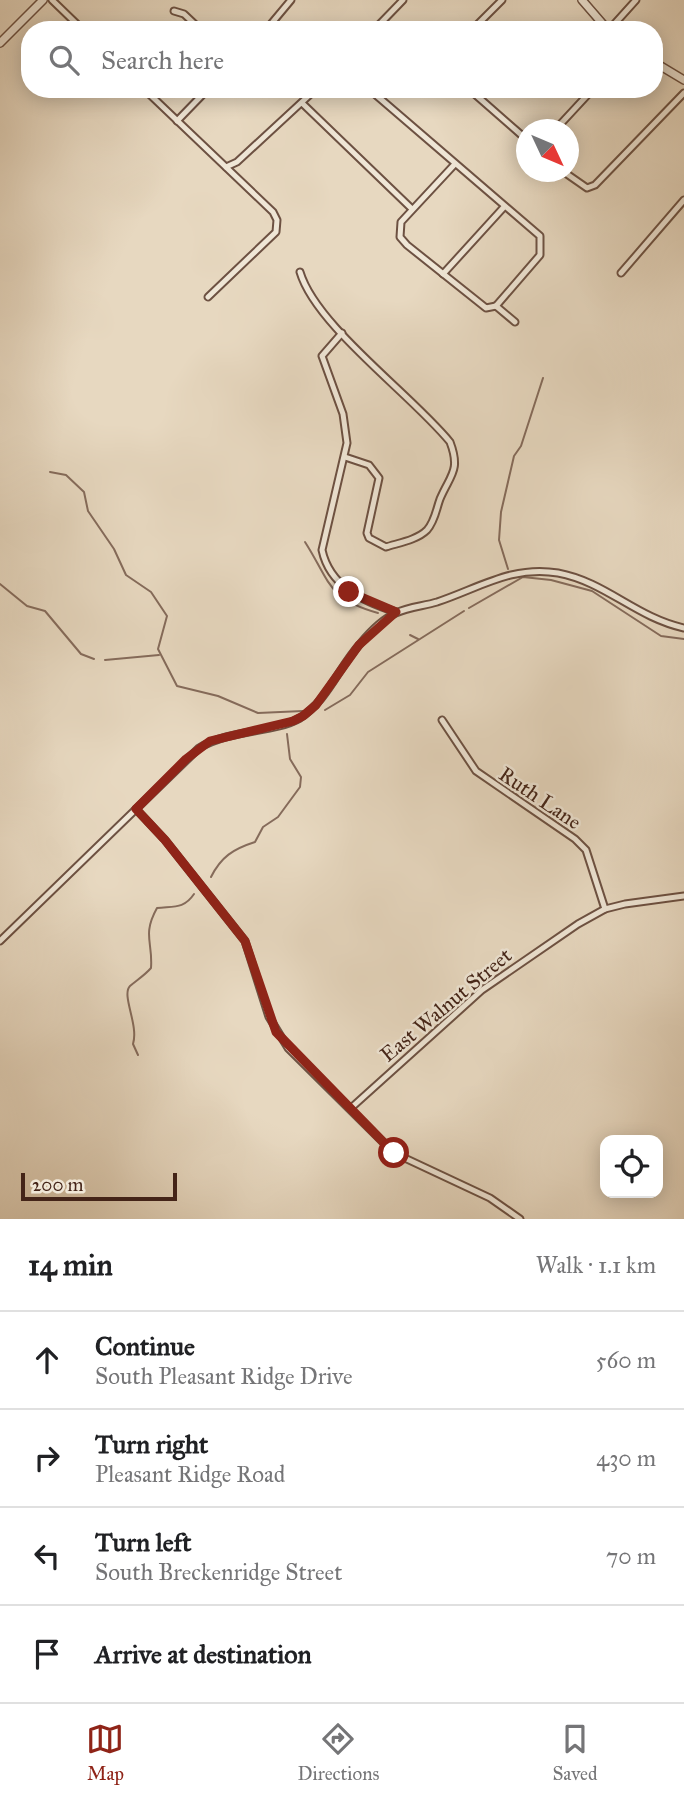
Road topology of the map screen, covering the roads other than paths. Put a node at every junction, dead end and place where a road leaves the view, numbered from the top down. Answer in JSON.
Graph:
{"nodes":[{"id":1,"x":43,"y":0,"type":"edge"},
{"id":2,"x":52,"y":0,"type":"edge"},
{"id":3,"x":403,"y":0,"type":"edge"},
{"id":4,"x":502,"y":0,"type":"edge"},
{"id":5,"x":582,"y":0,"type":"edge"},
{"id":6,"x":636,"y":0,"type":"edge"},
{"id":7,"x":291,"y":1,"type":"edge"},
{"id":8,"x":174,"y":11,"type":"dead end"},
{"id":9,"x":22,"y":21,"type":"edge"},
{"id":10,"x":74,"y":21,"type":"edge"},
{"id":11,"x":191,"y":21,"type":"edge"},
{"id":12,"x":274,"y":21,"type":"edge"},
{"id":13,"x":383,"y":21,"type":"edge"},
{"id":14,"x":481,"y":21,"type":"edge"},
{"id":15,"x":600,"y":21,"type":"edge"},
{"id":16,"x":616,"y":21,"type":"edge"},
{"id":17,"x":21,"y":22,"type":"edge"},
{"id":18,"x":0,"y":43,"type":"edge"},
{"id":19,"x":663,"y":67,"type":"edge"},
{"id":20,"x":684,"y":80,"type":"edge"},
{"id":21,"x":684,"y":93,"type":"edge"},
{"id":22,"x":153,"y":98,"type":"edge"},
{"id":23,"x":199,"y":98,"type":"edge"},
{"id":24,"x":307,"y":98,"type":"edge"},
{"id":25,"x":379,"y":98,"type":"edge"},
{"id":26,"x":479,"y":98,"type":"edge"},
{"id":27,"x":585,"y":98,"type":"edge"},
{"id":28,"x":302,"y":103,"type":"junction"},
{"id":29,"x":565,"y":119,"type":"edge"},
{"id":30,"x":177,"y":121,"type":"junction"},
{"id":31,"x":516,"y":130,"type":"edge"},
{"id":32,"x":454,"y":165,"type":"junction"},
{"id":33,"x":226,"y":167,"type":"junction"},
{"id":34,"x":578,"y":182,"type":"edge"},
{"id":35,"x":684,"y":200,"type":"edge"},
{"id":36,"x":504,"y":206,"type":"junction"},
{"id":37,"x":412,"y":209,"type":"junction"},
{"id":38,"x":300,"y":272,"type":"dead end"},
{"id":39,"x":621,"y":273,"type":"dead end"},
{"id":40,"x":443,"y":274,"type":"junction"},
{"id":41,"x":208,"y":297,"type":"dead end"},
{"id":42,"x":496,"y":306,"type":"junction"},
{"id":43,"x":515,"y":322,"type":"dead end"},
{"id":44,"x":342,"y":333,"type":"junction"},
{"id":45,"x":345,"y":457,"type":"junction"},
{"id":46,"x":396,"y":612,"type":"junction"},
{"id":47,"x":684,"y":628,"type":"edge"},
{"id":48,"x":443,"y":720,"type":"dead end"},
{"id":49,"x":136,"y":809,"type":"junction"},
{"id":50,"x":684,"y":896,"type":"edge"},
{"id":51,"x":605,"y":909,"type":"junction"},
{"id":52,"x":0,"y":941,"type":"edge"},
{"id":53,"x":351,"y":1108,"type":"junction"},
{"id":54,"x":520,"y":1219,"type":"edge"}],
"edges":[{"from":1,"to":9,"type":"street"},
{"from":2,"to":10,"type":"street"},
{"from":3,"to":13,"type":"street"},
{"from":4,"to":14,"type":"street"},
{"from":5,"to":15,"type":"street"},
{"from":6,"to":16,"type":"street"},
{"from":7,"to":12,"type":"street"},
{"from":8,"to":11,"type":"street"},
{"from":17,"to":18,"type":"street"},
{"from":19,"to":20,"type":"street"},
{"from":21,"to":34,"type":"street"},
{"from":22,"to":30,"type":"street"},
{"from":23,"to":30,"type":"street"},
{"from":24,"to":28,"type":"street"},
{"from":25,"to":32,"type":"street"},
{"from":26,"to":31,"type":"street"},
{"from":27,"to":29,"type":"street"},
{"from":28,"to":33,"type":"street"},
{"from":28,"to":37,"type":"street"},
{"from":30,"to":33,"type":"street"},
{"from":32,"to":36,"type":"street"},
{"from":32,"to":37,"type":"street"},
{"from":33,"to":41,"type":"street"},
{"from":35,"to":39,"type":"street"},
{"from":36,"to":40,"type":"street"},
{"from":36,"to":42,"type":"street"},
{"from":37,"to":40,"type":"street"},
{"from":38,"to":44,"type":"street"},
{"from":40,"to":42,"type":"street"},
{"from":42,"to":43,"type":"street"},
{"from":44,"to":45,"type":"street"},
{"from":44,"to":45,"type":"street"},
{"from":45,"to":46,"type":"street"},
{"from":46,"to":47,"type":"street"},
{"from":46,"to":49,"type":"street"},
{"from":48,"to":51,"type":"street","name":"Ruth Lane"},
{"from":49,"to":52,"type":"street"},
{"from":49,"to":53,"type":"street"},
{"from":50,"to":51,"type":"street","name":"East Walnut Street"},
{"from":51,"to":53,"type":"street","name":"East Walnut Street"},
{"from":53,"to":54,"type":"street"}]}
